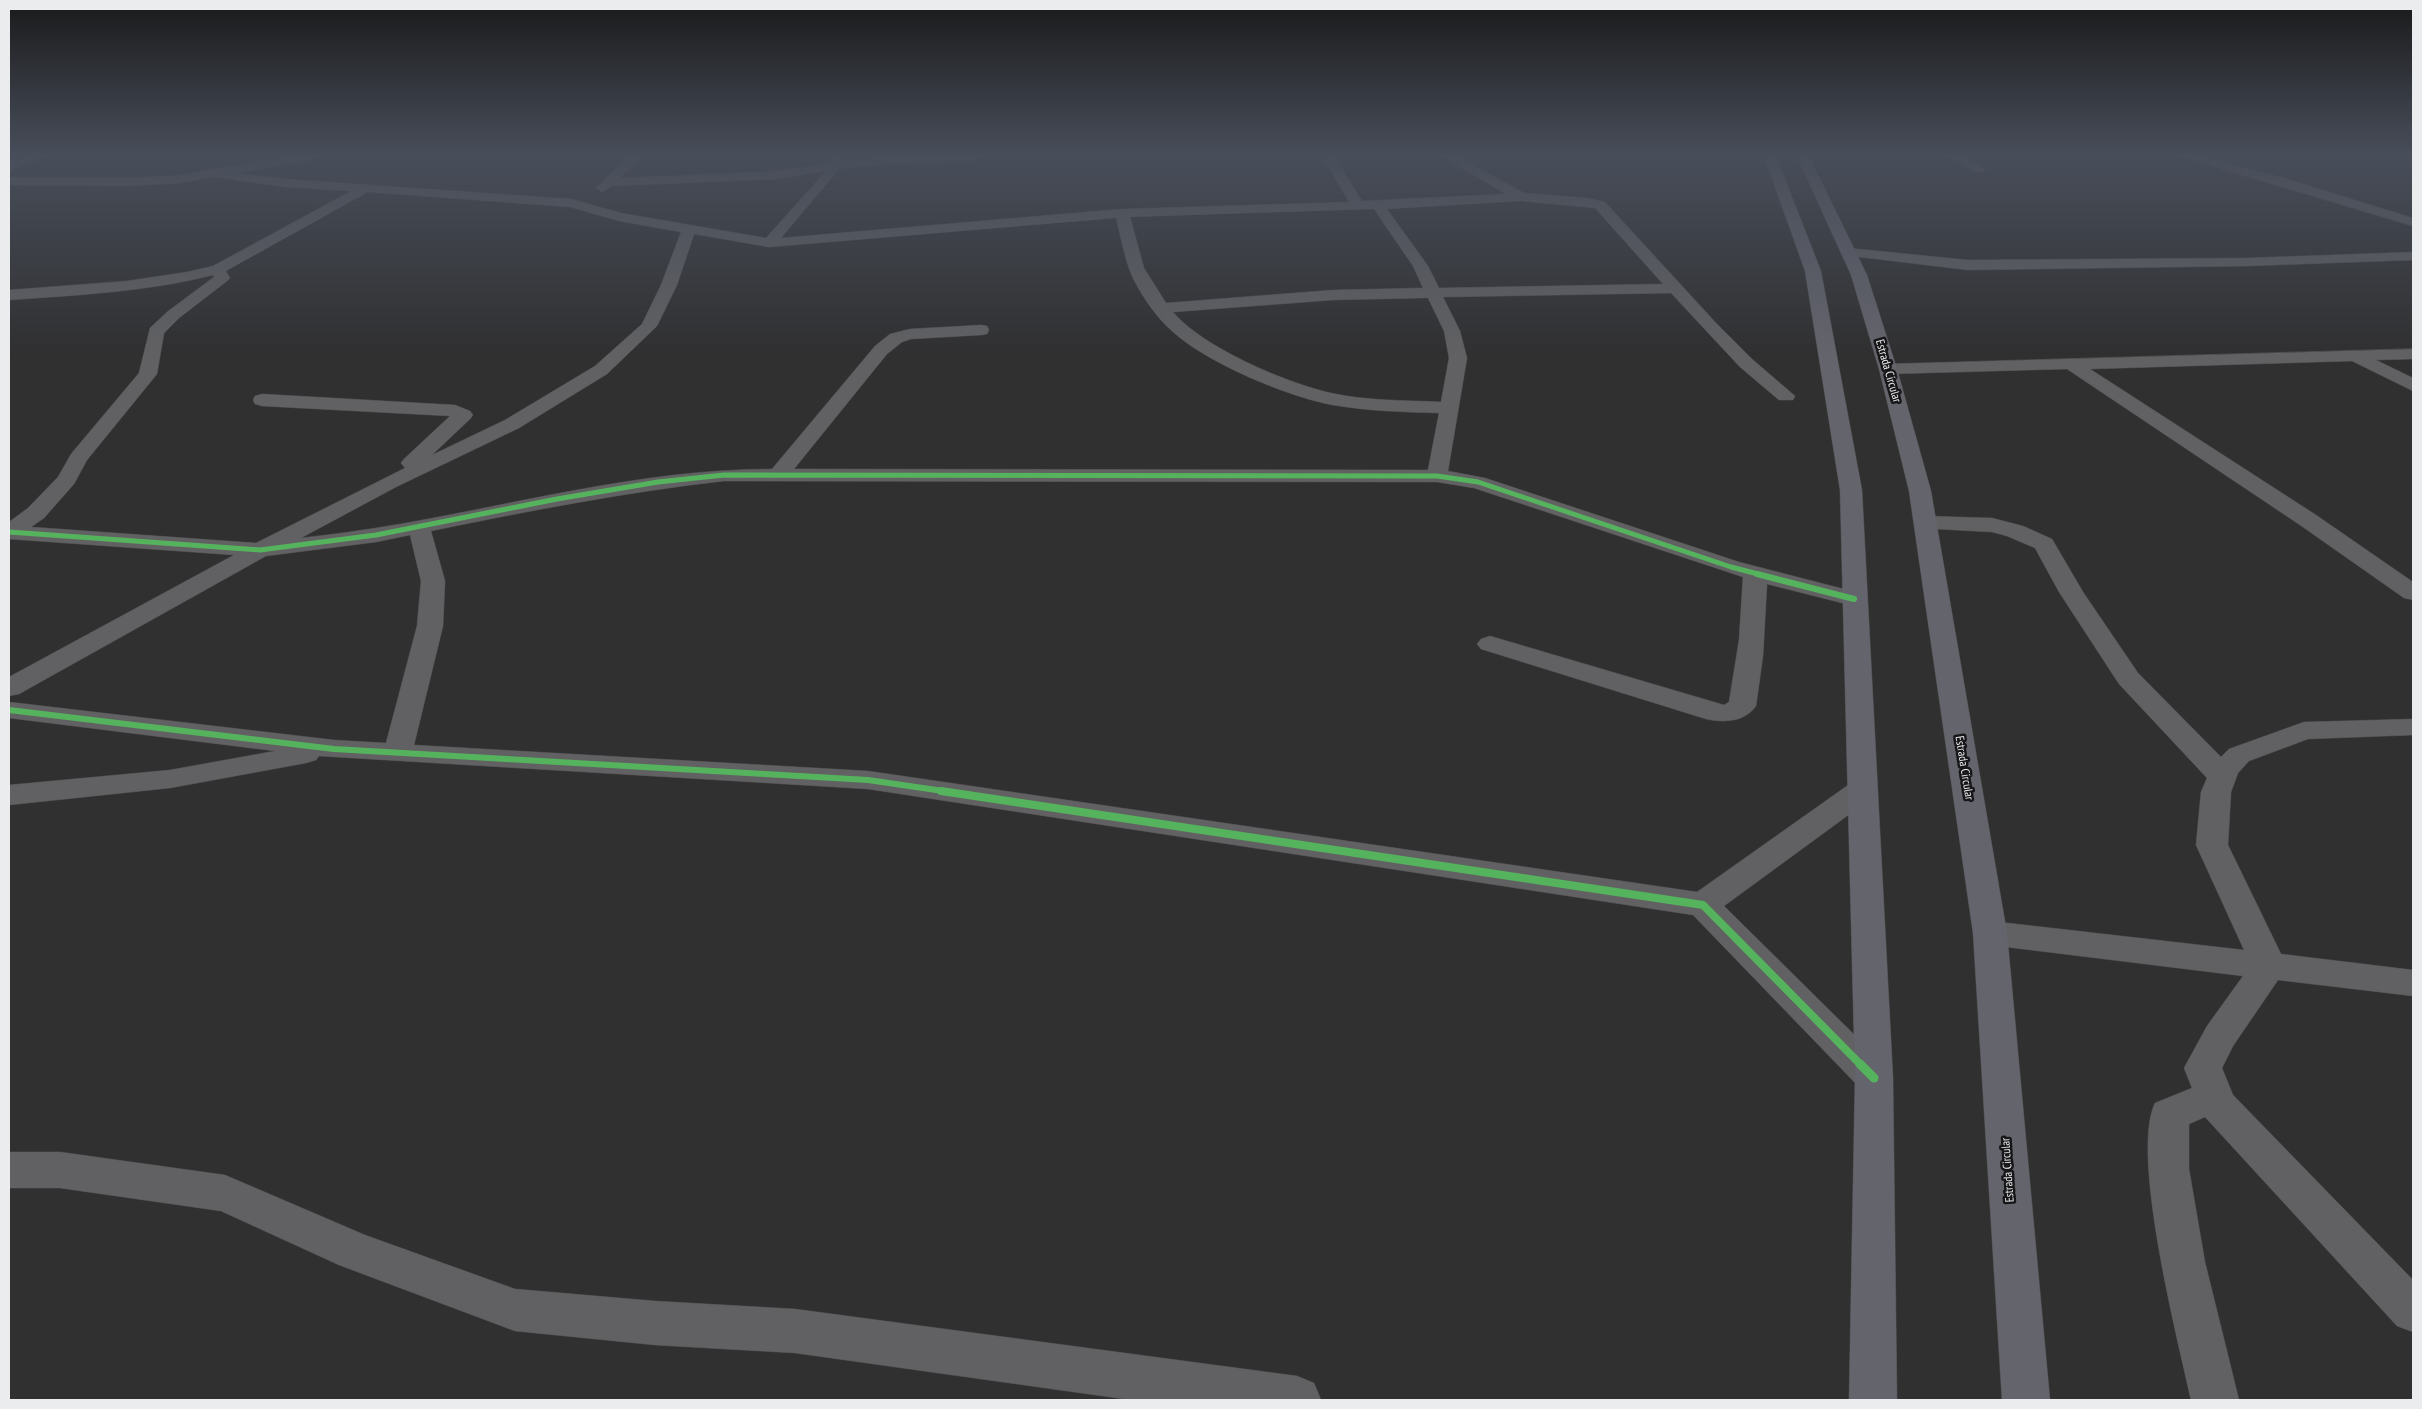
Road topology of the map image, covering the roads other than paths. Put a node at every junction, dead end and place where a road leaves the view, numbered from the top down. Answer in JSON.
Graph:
{"nodes":[{"id":1,"x":305,"y":222,"type":"edge"},
{"id":2,"x":649,"y":222,"type":"edge"},
{"id":3,"x":789,"y":222,"type":"edge"},
{"id":4,"x":1017,"y":222,"type":"edge"},
{"id":5,"x":1124,"y":222,"type":"edge"},
{"id":6,"x":1387,"y":222,"type":"edge"},
{"id":7,"x":1615,"y":222,"type":"edge"},
{"id":8,"x":1795,"y":222,"type":"edge"},
{"id":9,"x":1834,"y":222,"type":"edge"},
{"id":10,"x":784,"y":227,"type":"junction"},
{"id":11,"x":689,"y":228,"type":"junction"},
{"id":12,"x":919,"y":230,"type":"junction"},
{"id":13,"x":769,"y":242,"type":"junction"},
{"id":14,"x":1848,"y":252,"type":"junction"},
{"id":15,"x":2413,"y":256,"type":"edge"},
{"id":16,"x":218,"y":269,"type":"junction"},
{"id":17,"x":1675,"y":288,"type":"junction"},
{"id":18,"x":1433,"y":291,"type":"junction"},
{"id":19,"x":13,"y":297,"type":"edge"},
{"id":20,"x":1162,"y":308,"type":"junction"},
{"id":21,"x":982,"y":330,"type":"dead end"},
{"id":22,"x":2413,"y":354,"type":"edge"},
{"id":23,"x":2355,"y":357,"type":"junction"},
{"id":24,"x":2071,"y":364,"type":"junction"},
{"id":25,"x":1888,"y":369,"type":"junction"},
{"id":26,"x":2413,"y":384,"type":"edge"},
{"id":27,"x":1786,"y":396,"type":"dead end"},
{"id":28,"x":262,"y":400,"type":"dead end"},
{"id":29,"x":1448,"y":408,"type":"junction"},
{"id":30,"x":778,"y":474,"type":"junction"},
{"id":31,"x":1437,"y":476,"type":"junction"},
{"id":32,"x":389,"y":484,"type":"junction"},
{"id":33,"x":1925,"y":523,"type":"junction"},
{"id":34,"x":419,"y":526,"type":"junction"},
{"id":35,"x":9,"y":532,"type":"edge"},
{"id":36,"x":260,"y":550,"type":"junction"},
{"id":37,"x":1755,"y":574,"type":"junction"},
{"id":38,"x":2413,"y":593,"type":"edge"},
{"id":39,"x":1854,"y":599,"type":"junction"},
{"id":40,"x":1490,"y":644,"type":"dead end"},
{"id":41,"x":9,"y":688,"type":"edge"},
{"id":42,"x":9,"y":710,"type":"edge"},
{"id":43,"x":2413,"y":727,"type":"edge"},
{"id":44,"x":334,"y":749,"type":"junction"},
{"id":45,"x":398,"y":753,"type":"junction"},
{"id":46,"x":2222,"y":778,"type":"junction"},
{"id":47,"x":1862,"y":790,"type":"junction"},
{"id":48,"x":9,"y":795,"type":"edge"},
{"id":49,"x":1703,"y":905,"type":"junction"},
{"id":50,"x":1990,"y":933,"type":"junction"},
{"id":51,"x":2269,"y":966,"type":"junction"},
{"id":52,"x":2413,"y":982,"type":"edge"},
{"id":53,"x":1874,"y":1078,"type":"junction"},
{"id":54,"x":2214,"y":1095,"type":"junction"},
{"id":55,"x":9,"y":1170,"type":"edge"},
{"id":56,"x":2413,"y":1311,"type":"edge"},
{"id":57,"x":1293,"y":1400,"type":"edge"},
{"id":58,"x":1873,"y":1400,"type":"edge"},
{"id":59,"x":2026,"y":1400,"type":"edge"},
{"id":60,"x":2215,"y":1400,"type":"edge"}],
"edges":[{"from":1,"to":16,"type":"street"},
{"from":2,"to":11,"type":"street"},
{"from":3,"to":10,"type":"street"},
{"from":4,"to":12,"type":"street"},
{"from":5,"to":20,"type":"street"},
{"from":6,"to":18,"type":"street"},
{"from":7,"to":17,"type":"street"},
{"from":8,"to":39,"type":"main road"},
{"from":9,"to":14,"type":"main road","name":"Estrada Circular"},
{"from":10,"to":12,"type":"street"},
{"from":10,"to":13,"type":"street"},
{"from":11,"to":13,"type":"street"},
{"from":11,"to":32,"type":"street"},
{"from":12,"to":13,"type":"street"},
{"from":14,"to":15,"type":"street"},
{"from":14,"to":25,"type":"main road","name":"Estrada Circular"},
{"from":16,"to":19,"type":"street"},
{"from":16,"to":35,"type":"street"},
{"from":17,"to":18,"type":"street"},
{"from":17,"to":27,"type":"street"},
{"from":18,"to":20,"type":"street"},
{"from":18,"to":29,"type":"street"},
{"from":20,"to":29,"type":"street"},
{"from":21,"to":30,"type":"street"},
{"from":22,"to":23,"type":"street"},
{"from":23,"to":24,"type":"street"},
{"from":23,"to":26,"type":"street"},
{"from":24,"to":25,"type":"street"},
{"from":24,"to":38,"type":"street"},
{"from":25,"to":33,"type":"main road","name":"Estrada Circular"},
{"from":28,"to":32,"type":"street"},
{"from":29,"to":31,"type":"street"},
{"from":30,"to":31,"type":"street"},
{"from":30,"to":34,"type":"street"},
{"from":31,"to":37,"type":"street"},
{"from":32,"to":36,"type":"street"},
{"from":33,"to":46,"type":"street"},
{"from":33,"to":50,"type":"main road","name":"Estrada Circular"},
{"from":34,"to":36,"type":"street"},
{"from":34,"to":45,"type":"street"},
{"from":35,"to":36,"type":"street"},
{"from":36,"to":41,"type":"street"},
{"from":37,"to":39,"type":"street"},
{"from":37,"to":40,"type":"street"},
{"from":39,"to":47,"type":"main road"},
{"from":42,"to":44,"type":"street"},
{"from":43,"to":46,"type":"street"},
{"from":44,"to":45,"type":"street"},
{"from":44,"to":48,"type":"street"},
{"from":45,"to":49,"type":"street"},
{"from":46,"to":51,"type":"street"},
{"from":47,"to":49,"type":"street"},
{"from":47,"to":53,"type":"main road"},
{"from":49,"to":53,"type":"street"},
{"from":50,"to":51,"type":"street"},
{"from":50,"to":59,"type":"main road","name":"Estrada Circular"},
{"from":51,"to":52,"type":"street"},
{"from":51,"to":54,"type":"street"},
{"from":53,"to":58,"type":"main road"},
{"from":54,"to":56,"type":"street"},
{"from":54,"to":60,"type":"street"},
{"from":55,"to":57,"type":"street"}]}
